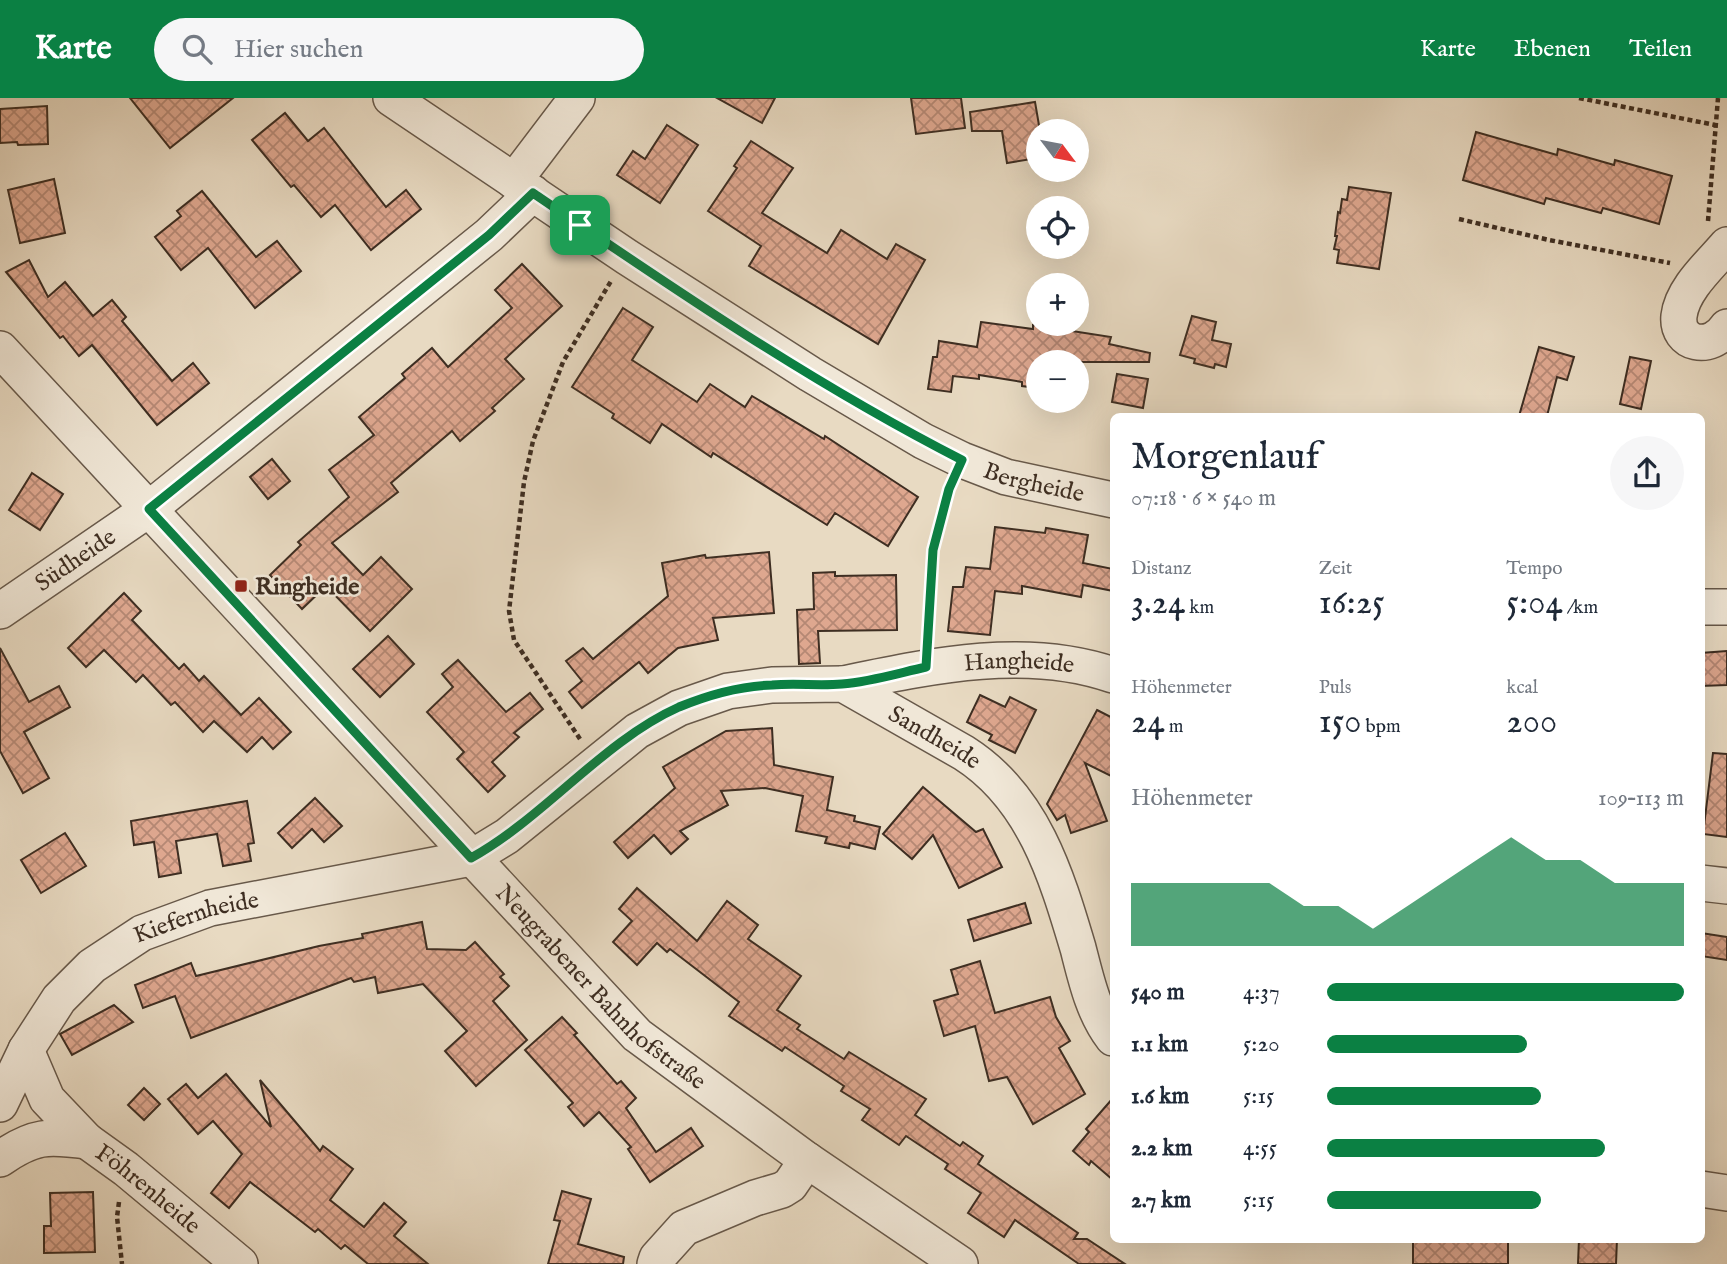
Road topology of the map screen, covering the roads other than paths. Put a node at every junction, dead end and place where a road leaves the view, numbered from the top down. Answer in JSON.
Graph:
{"nodes":[{"id":1,"x":391,"y":98,"type":"edge"},
{"id":2,"x":578,"y":98,"type":"edge"},
{"id":3,"x":523,"y":187,"type":"junction"},
{"id":4,"x":1718,"y":235,"type":"edge"},
{"id":5,"x":1727,"y":327,"type":"edge"},
{"id":6,"x":0,"y":349,"type":"edge"},
{"id":7,"x":1110,"y":498,"type":"edge"},
{"id":8,"x":149,"y":509,"type":"junction"},
{"id":9,"x":1705,"y":607,"type":"edge"},
{"id":10,"x":1727,"y":607,"type":"edge"},
{"id":11,"x":0,"y":611,"type":"edge"},
{"id":12,"x":1110,"y":674,"type":"edge"},
{"id":13,"x":843,"y":684,"type":"junction"},
{"id":14,"x":471,"y":858,"type":"junction"},
{"id":15,"x":1705,"y":883,"type":"edge"},
{"id":16,"x":1727,"y":886,"type":"edge"},
{"id":17,"x":1110,"y":1033,"type":"edge"},
{"id":18,"x":26,"y":1050,"type":"junction"},
{"id":19,"x":0,"y":1104,"type":"edge"},
{"id":20,"x":87,"y":1141,"type":"junction"},
{"id":21,"x":0,"y":1159,"type":"edge"},
{"id":22,"x":807,"y":1160,"type":"junction"},
{"id":23,"x":1705,"y":1190,"type":"edge"},
{"id":24,"x":1727,"y":1193,"type":"edge"},
{"id":25,"x":240,"y":1264,"type":"edge"},
{"id":26,"x":655,"y":1264,"type":"edge"},
{"id":27,"x":960,"y":1264,"type":"edge"}],
"edges":[{"from":1,"to":3,"type":"street","name":"Bergheide"},
{"from":2,"to":3,"type":"street"},
{"from":3,"to":7,"type":"street","name":"Bergheide"},
{"from":3,"to":8,"type":"street"},
{"from":4,"to":5,"type":"street"},
{"from":6,"to":8,"type":"street","name":"Neugrabener Bahnhofstraße"},
{"from":8,"to":11,"type":"street","name":"Südheide"},
{"from":8,"to":14,"type":"street","name":"Neugrabener Bahnhofstraße"},
{"from":9,"to":10,"type":"street"},
{"from":12,"to":13,"type":"street","name":"Hangheide"},
{"from":13,"to":14,"type":"street"},
{"from":13,"to":17,"type":"street","name":"Sandheide"},
{"from":14,"to":18,"type":"street","name":"Kiefernheide"},
{"from":14,"to":22,"type":"street","name":"Neugrabener Bahnhofstraße"},
{"from":15,"to":16,"type":"street"},
{"from":18,"to":19,"type":"street","name":"Kiefernheide"},
{"from":18,"to":20,"type":"street","name":"Föhrenheide"},
{"from":20,"to":21,"type":"street","name":"Föhrenheide"},
{"from":20,"to":25,"type":"street","name":"Föhrenheide"},
{"from":22,"to":26,"type":"street"},
{"from":22,"to":27,"type":"street","name":"Neugrabener Bahnhofstraße"},
{"from":23,"to":24,"type":"street"}]}
